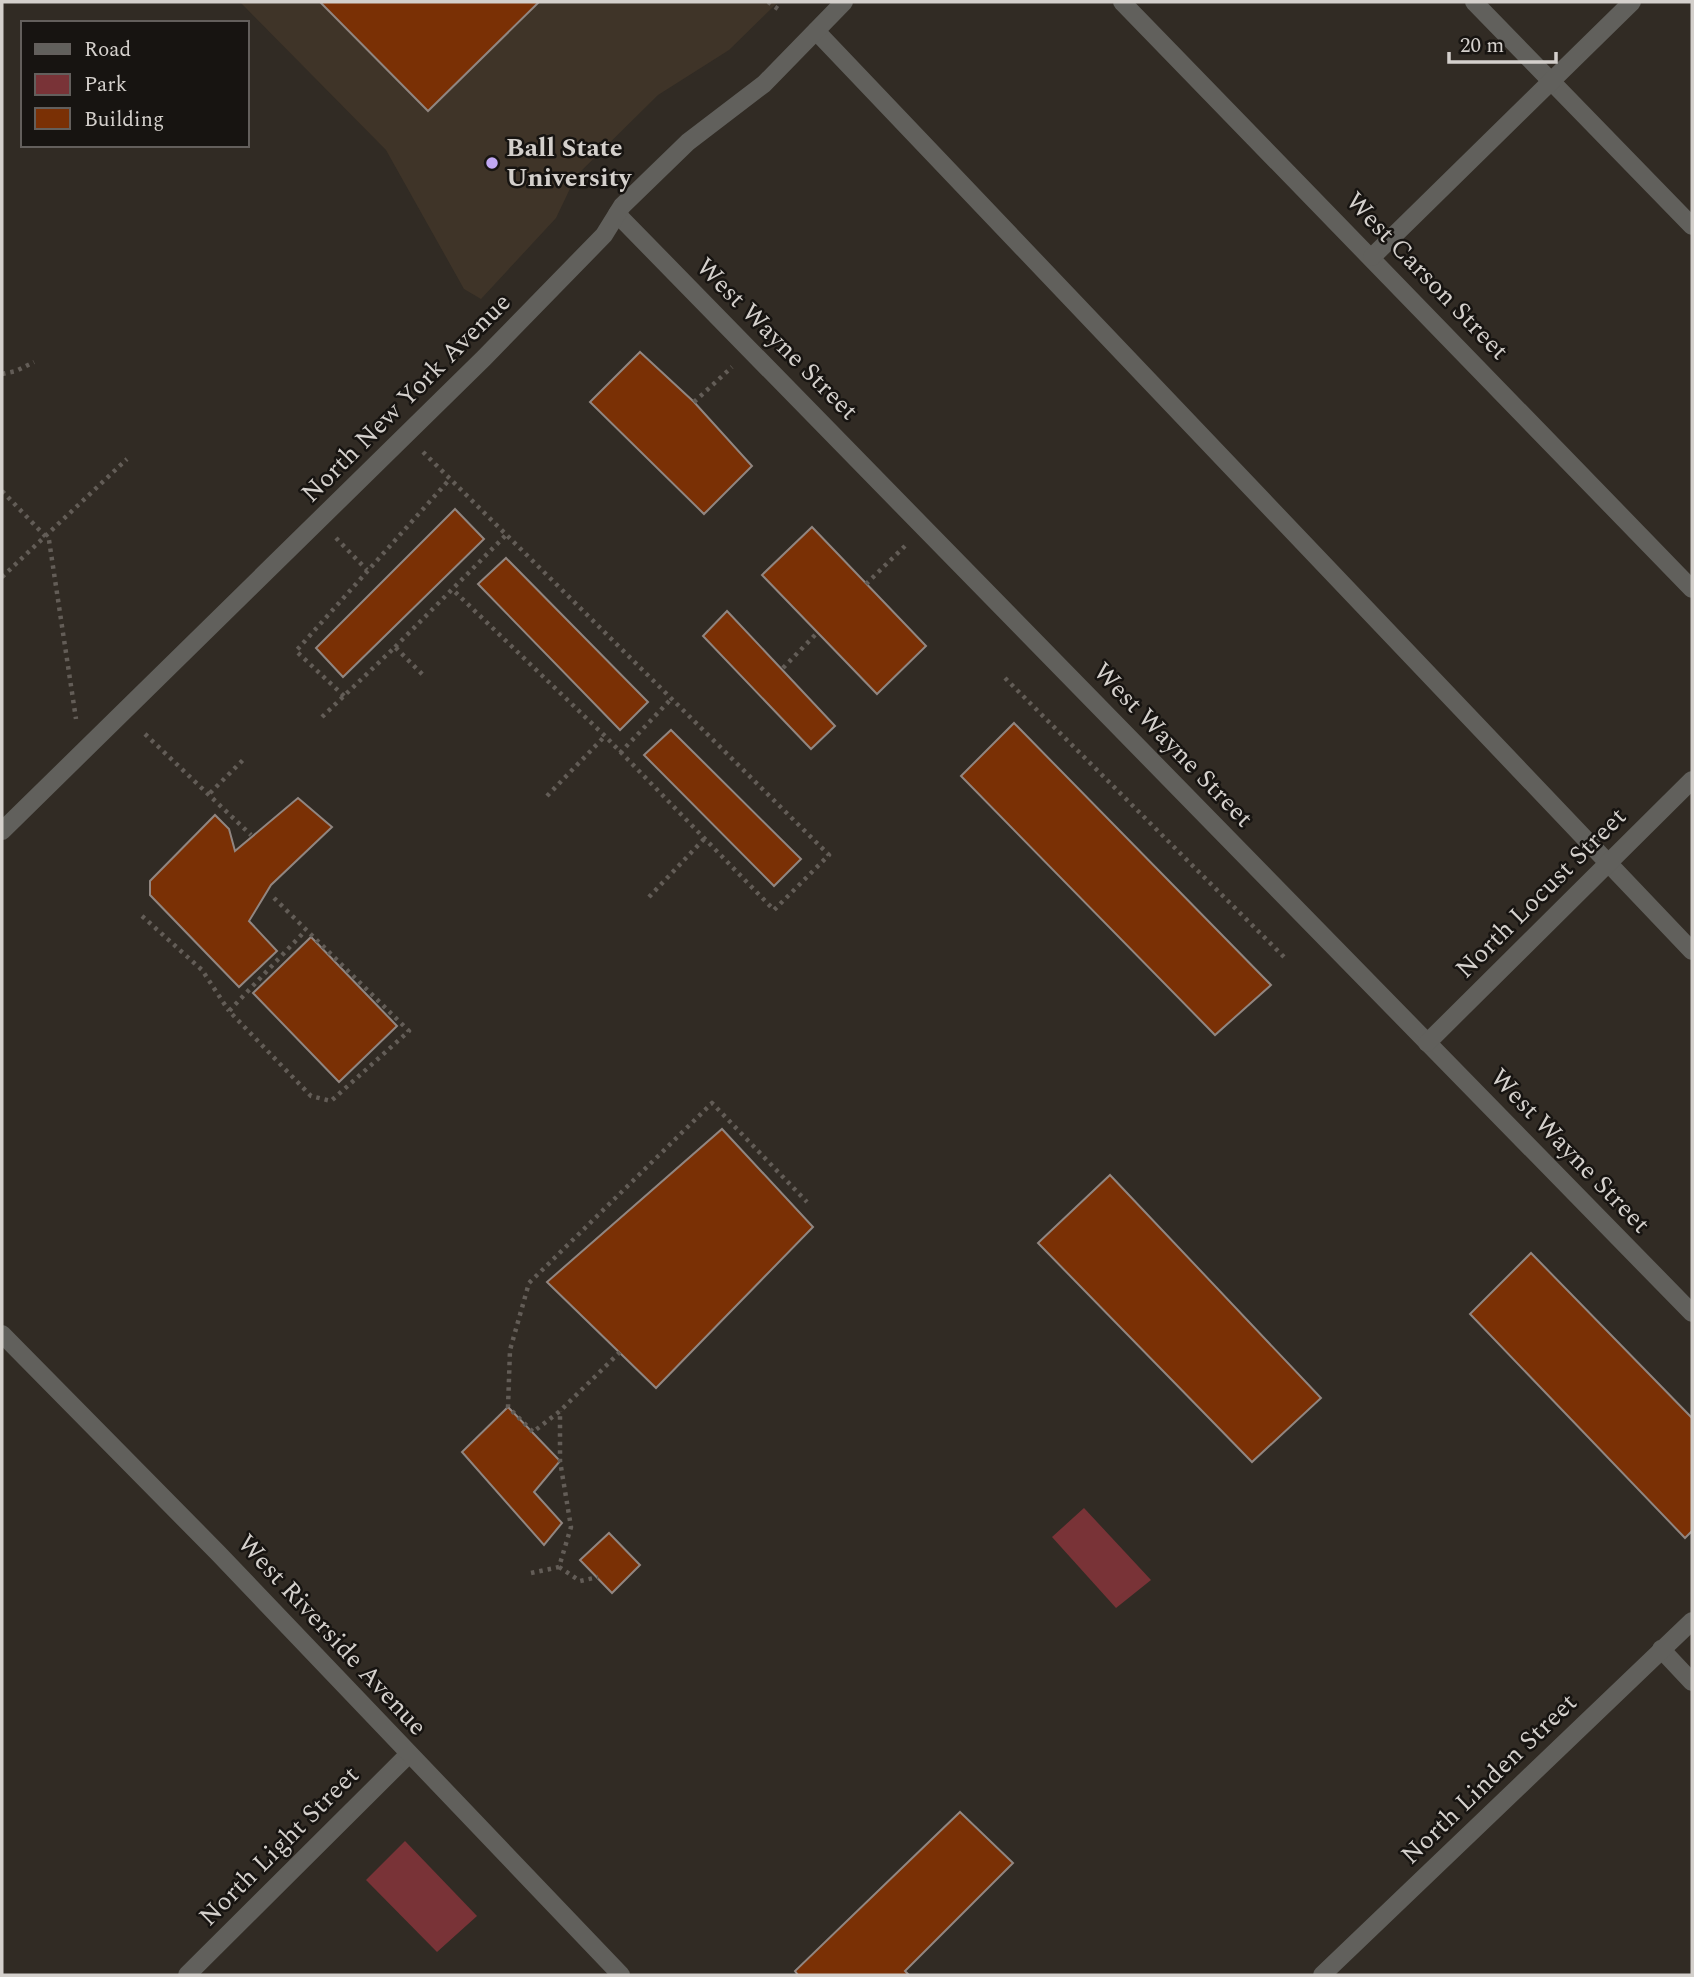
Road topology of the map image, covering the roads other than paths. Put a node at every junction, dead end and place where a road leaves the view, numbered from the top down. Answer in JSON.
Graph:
{"nodes":[{"id":1,"x":1122,"y":2,"type":"edge"},
{"id":2,"x":1474,"y":2,"type":"edge"},
{"id":3,"x":1632,"y":2,"type":"edge"},
{"id":4,"x":835,"y":5,"type":"edge"},
{"id":5,"x":816,"y":31,"type":"junction"},
{"id":6,"x":1552,"y":82,"type":"junction"},
{"id":7,"x":617,"y":214,"type":"junction"},
{"id":8,"x":1692,"y":226,"type":"edge"},
{"id":9,"x":1372,"y":257,"type":"junction"},
{"id":10,"x":1692,"y":589,"type":"edge"},
{"id":11,"x":1692,"y":780,"type":"edge"},
{"id":12,"x":2,"y":831,"type":"edge"},
{"id":13,"x":1607,"y":865,"type":"junction"},
{"id":14,"x":1692,"y":951,"type":"edge"},
{"id":15,"x":1427,"y":1043,"type":"junction"},
{"id":16,"x":1692,"y":1313,"type":"edge"},
{"id":17,"x":2,"y":1334,"type":"edge"},
{"id":18,"x":1692,"y":1621,"type":"edge"},
{"id":19,"x":1661,"y":1649,"type":"junction"},
{"id":20,"x":1692,"y":1682,"type":"edge"},
{"id":21,"x":408,"y":1755,"type":"junction"},
{"id":22,"x":187,"y":1975,"type":"edge"},
{"id":23,"x":621,"y":1975,"type":"edge"},
{"id":24,"x":1322,"y":1975,"type":"edge"}],
"edges":[{"from":1,"to":9,"type":"street","name":"West Carson Street"},
{"from":2,"to":6,"type":"street"},
{"from":3,"to":6,"type":"street"},
{"from":4,"to":5,"type":"street","name":"North New York Avenue"},
{"from":5,"to":7,"type":"street","name":"North New York Avenue"},
{"from":5,"to":13,"type":"street"},
{"from":6,"to":8,"type":"street"},
{"from":6,"to":9,"type":"street"},
{"from":7,"to":12,"type":"street","name":"North New York Avenue"},
{"from":7,"to":15,"type":"street","name":"West Wayne Street"},
{"from":9,"to":10,"type":"street","name":"West Carson Street"},
{"from":11,"to":13,"type":"street","name":"North Locust Street"},
{"from":13,"to":14,"type":"street"},
{"from":13,"to":15,"type":"street","name":"North Locust Street"},
{"from":15,"to":16,"type":"street","name":"West Wayne Street"},
{"from":17,"to":21,"type":"street","name":"West Riverside Avenue"},
{"from":18,"to":19,"type":"street","name":"North Linden Street"},
{"from":19,"to":20,"type":"street"},
{"from":19,"to":24,"type":"street","name":"North Linden Street"},
{"from":21,"to":22,"type":"street","name":"North Light Street"},
{"from":21,"to":23,"type":"street","name":"West Riverside Avenue"}]}
